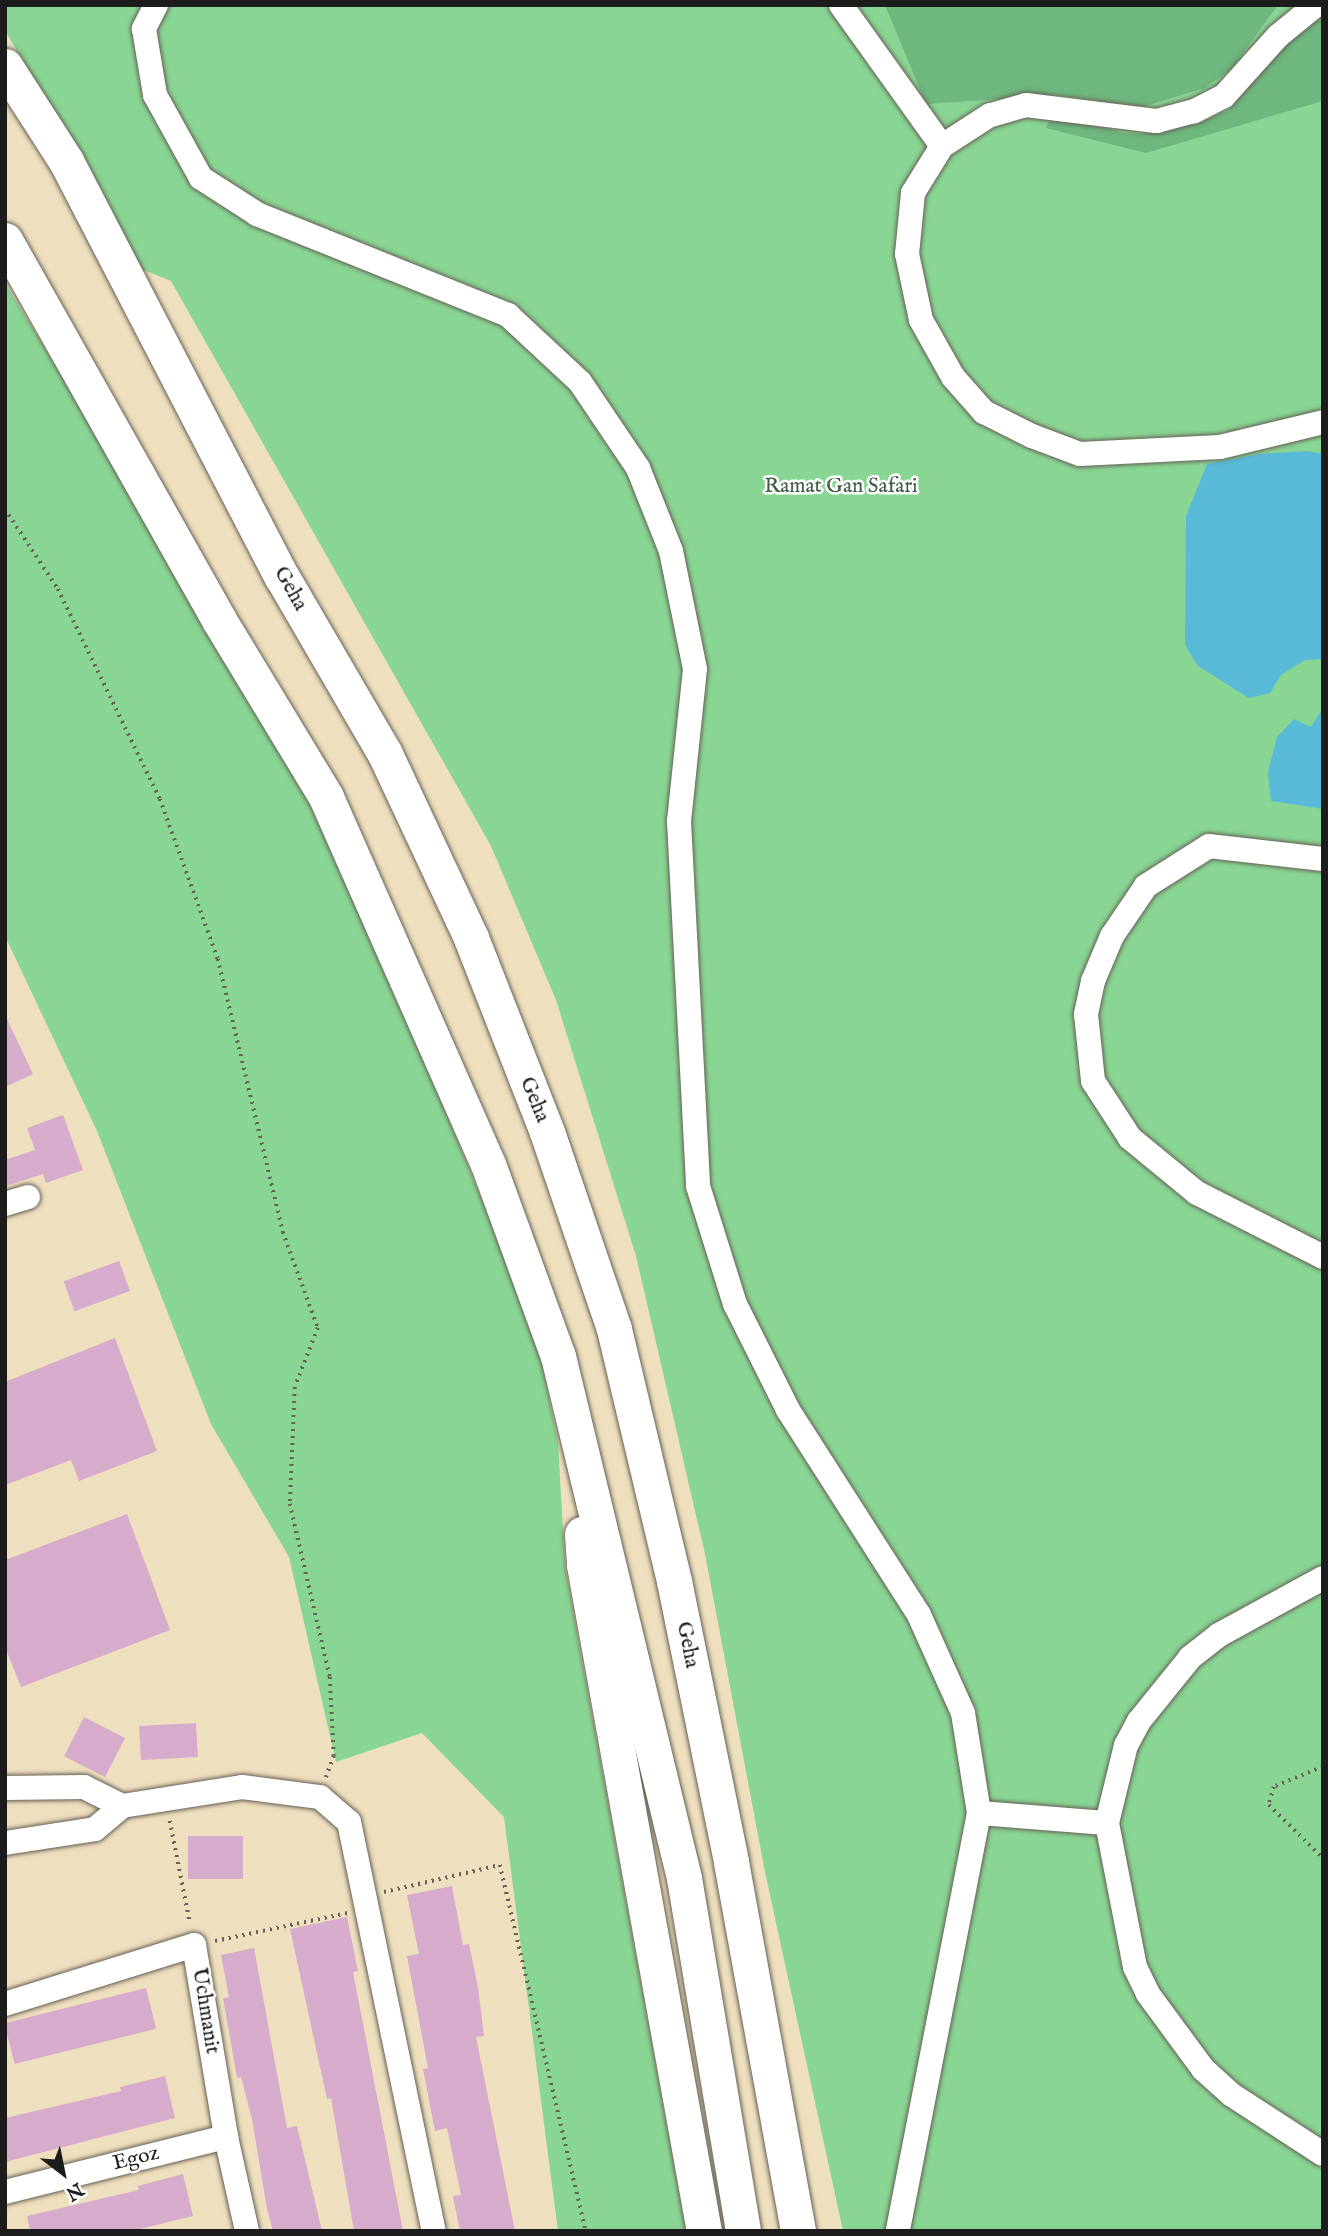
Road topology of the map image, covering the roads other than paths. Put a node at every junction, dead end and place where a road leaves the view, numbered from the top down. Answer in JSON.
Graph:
{"nodes":[{"id":1,"x":156,"y":5,"type":"edge"},
{"id":2,"x":841,"y":5,"type":"edge"},
{"id":3,"x":1316,"y":5,"type":"edge"},
{"id":4,"x":5,"y":52,"type":"edge"},
{"id":5,"x":5,"y":66,"type":"edge"},
{"id":6,"x":942,"y":146,"type":"junction"},
{"id":7,"x":66,"y":161,"type":"junction"},
{"id":8,"x":5,"y":240,"type":"edge"},
{"id":9,"x":1323,"y":422,"type":"edge"},
{"id":10,"x":1323,"y":859,"type":"edge"},
{"id":11,"x":1323,"y":1257,"type":"edge"},
{"id":12,"x":578,"y":1440,"type":"junction"},
{"id":13,"x":1323,"y":1578,"type":"edge"},
{"id":14,"x":5,"y":1788,"type":"edge"},
{"id":15,"x":122,"y":1806,"type":"junction"},
{"id":16,"x":979,"y":1813,"type":"junction"},
{"id":17,"x":1107,"y":1823,"type":"junction"},
{"id":18,"x":5,"y":1843,"type":"edge"},
{"id":19,"x":5,"y":2004,"type":"edge"},
{"id":20,"x":226,"y":2137,"type":"junction"},
{"id":21,"x":1323,"y":2154,"type":"edge"},
{"id":22,"x":5,"y":2192,"type":"edge"},
{"id":23,"x":247,"y":2231,"type":"edge"},
{"id":24,"x":434,"y":2231,"type":"edge"},
{"id":25,"x":704,"y":2231,"type":"edge"},
{"id":26,"x":743,"y":2231,"type":"edge"},
{"id":27,"x":798,"y":2231,"type":"edge"},
{"id":28,"x":898,"y":2231,"type":"edge"}],
"edges":[{"from":1,"to":16,"type":"street"},
{"from":2,"to":6,"type":"street"},
{"from":3,"to":6,"type":"street"},
{"from":4,"to":7,"type":"highway"},
{"from":5,"to":7,"type":"highway","name":"Geha"},
{"from":6,"to":9,"type":"street"},
{"from":7,"to":27,"type":"highway","name":"Geha"},
{"from":8,"to":12,"type":"highway"},
{"from":10,"to":11,"type":"street"},
{"from":12,"to":25,"type":"highway"},
{"from":12,"to":26,"type":"highway"},
{"from":13,"to":17,"type":"street"},
{"from":14,"to":15,"type":"street"},
{"from":15,"to":18,"type":"street"},
{"from":15,"to":24,"type":"street"},
{"from":16,"to":17,"type":"street"},
{"from":16,"to":28,"type":"street"},
{"from":17,"to":21,"type":"street"},
{"from":19,"to":20,"type":"street","name":"Uchmanit"},
{"from":20,"to":22,"type":"street","name":"Egoz"},
{"from":20,"to":23,"type":"street","name":"Uchmanit"}]}
